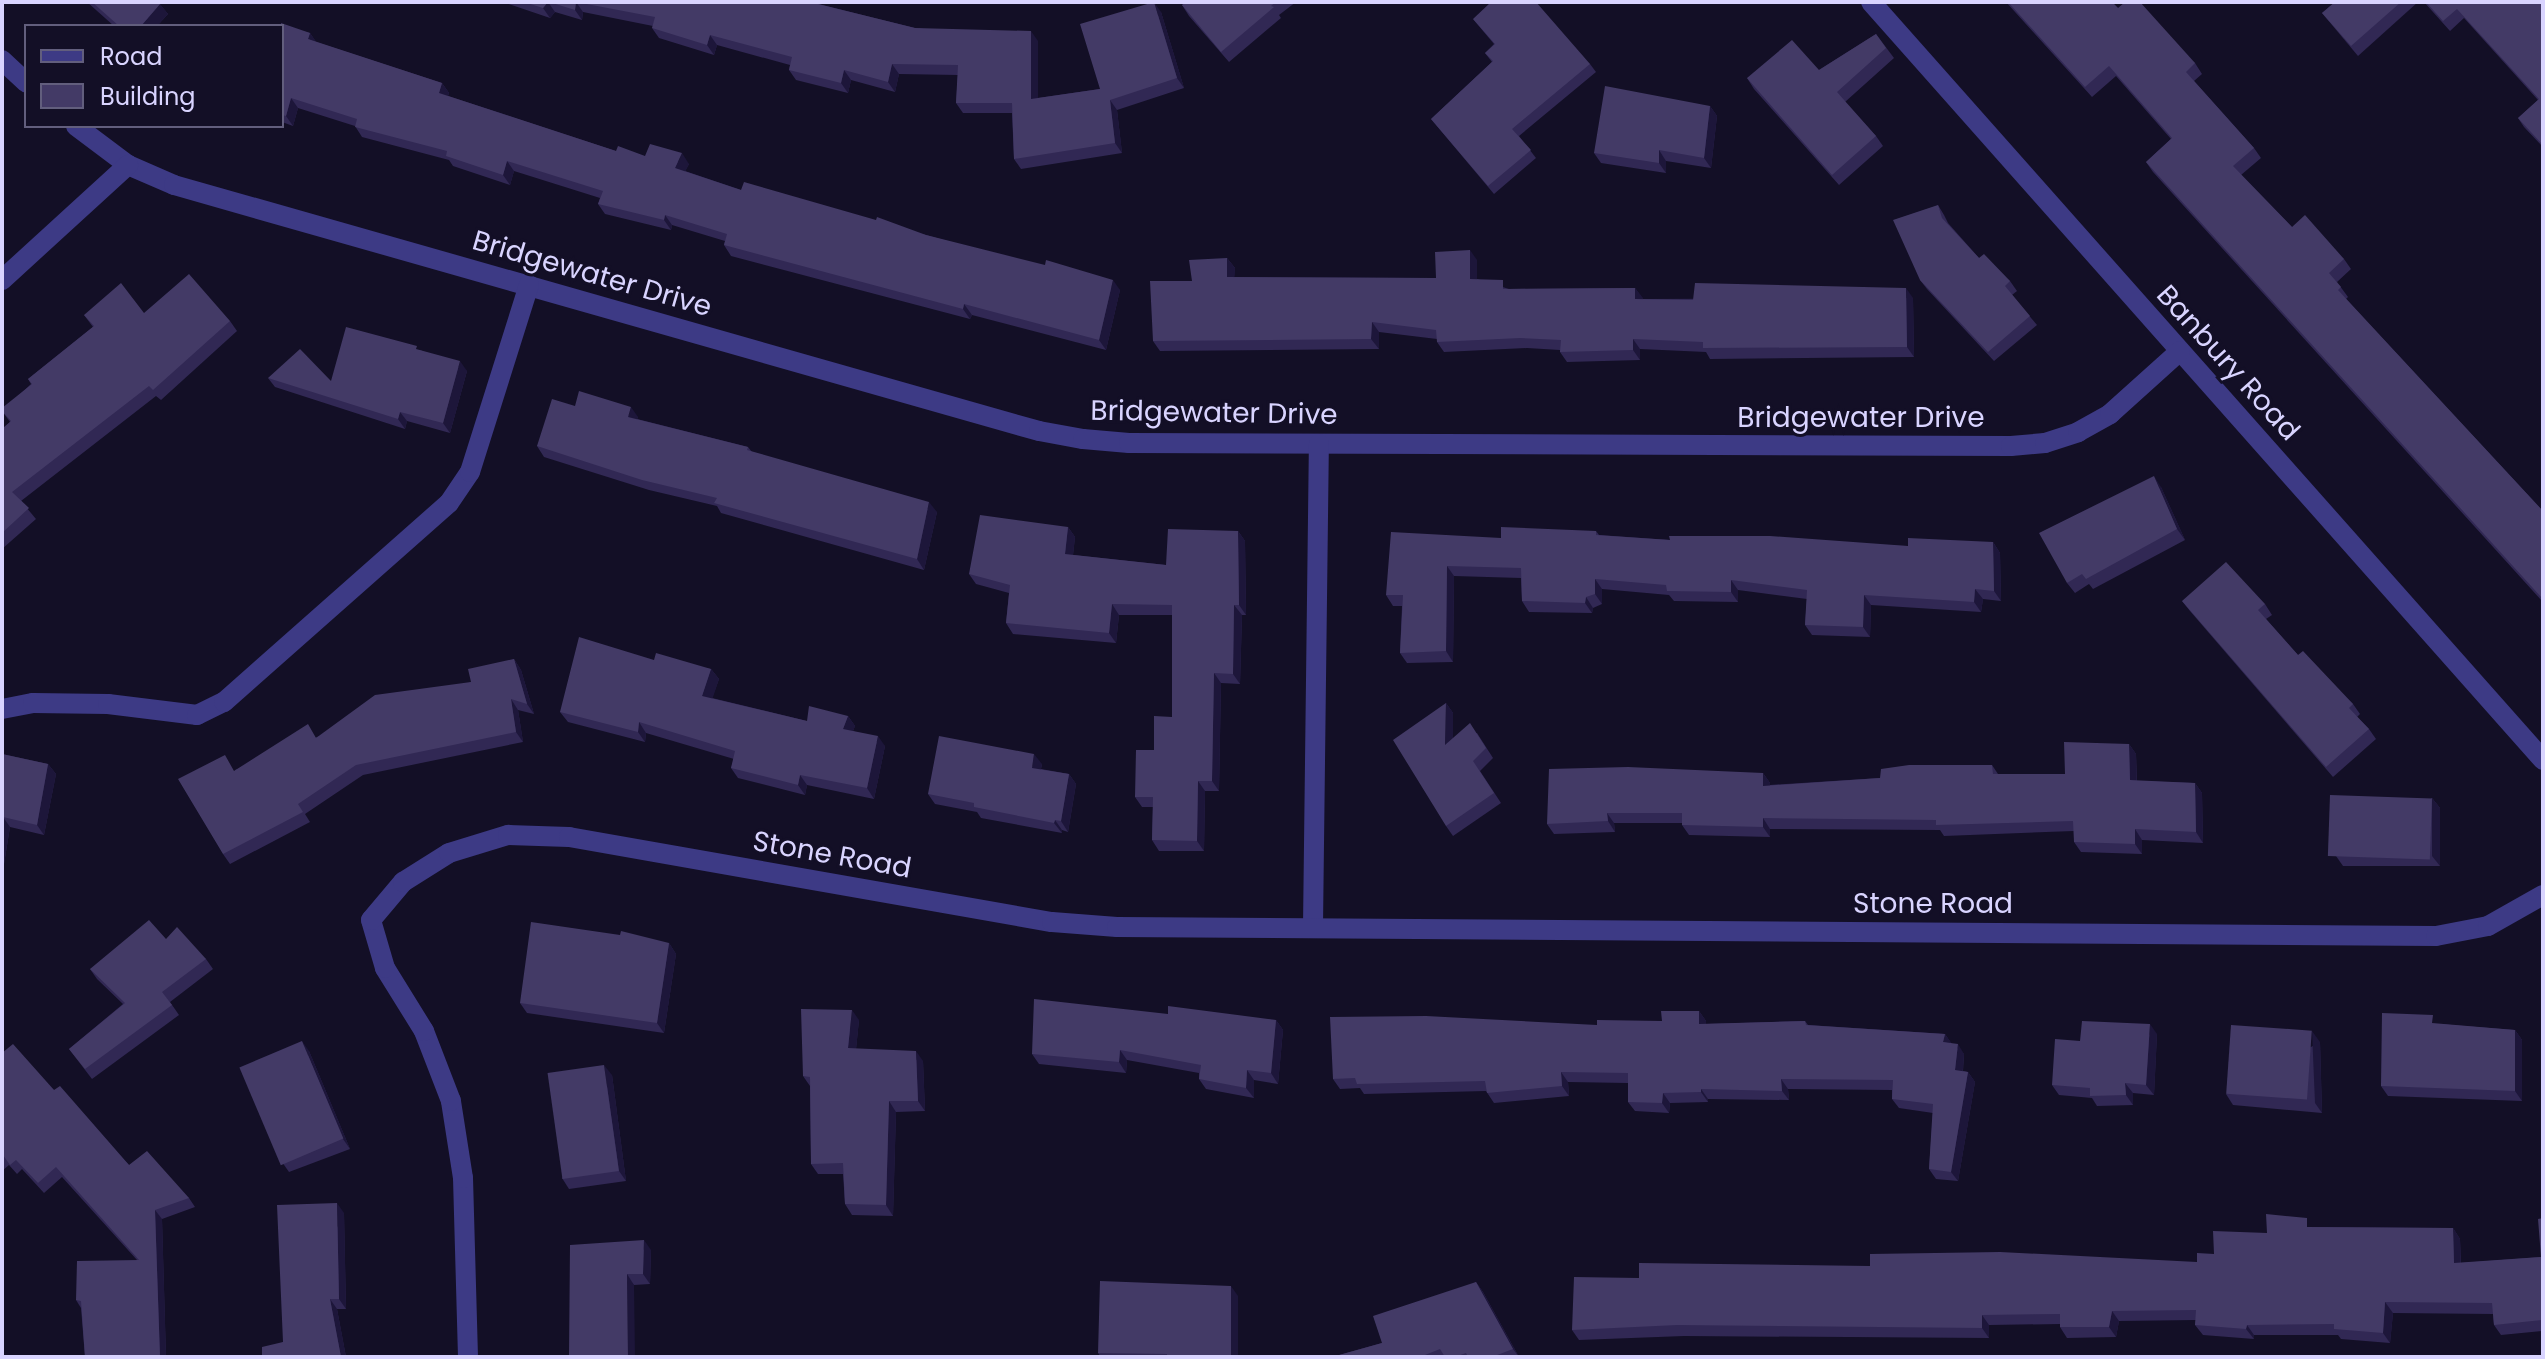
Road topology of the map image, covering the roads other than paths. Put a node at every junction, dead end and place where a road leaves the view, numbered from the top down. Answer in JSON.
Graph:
{"nodes":[{"id":1,"x":1871,"y":2,"type":"edge"},
{"id":2,"x":2,"y":60,"type":"edge"},
{"id":3,"x":24,"y":80,"type":"edge"},
{"id":4,"x":79,"y":128,"type":"edge"},
{"id":5,"x":128,"y":165,"type":"junction"},
{"id":6,"x":2,"y":280,"type":"edge"},
{"id":7,"x":529,"y":285,"type":"junction"},
{"id":8,"x":2180,"y":351,"type":"junction"},
{"id":9,"x":1319,"y":444,"type":"junction"},
{"id":10,"x":2,"y":709,"type":"edge"},
{"id":11,"x":2543,"y":760,"type":"edge"},
{"id":12,"x":2543,"y":895,"type":"edge"},
{"id":13,"x":1313,"y":926,"type":"junction"},
{"id":14,"x":468,"y":1357,"type":"edge"}],
"edges":[{"from":1,"to":8,"type":"street","name":"Banbury Road"},
{"from":2,"to":3,"type":"street"},
{"from":4,"to":5,"type":"street","name":"Bridgewater Drive"},
{"from":5,"to":6,"type":"street"},
{"from":5,"to":7,"type":"street","name":"Bridgewater Drive"},
{"from":7,"to":9,"type":"street","name":"Bridgewater Drive"},
{"from":7,"to":10,"type":"street"},
{"from":8,"to":9,"type":"street","name":"Bridgewater Drive"},
{"from":8,"to":11,"type":"street","name":"Banbury Road"},
{"from":9,"to":13,"type":"street"},
{"from":12,"to":13,"type":"street","name":"Stone Road"},
{"from":13,"to":14,"type":"street","name":"Stone Road"}]}
